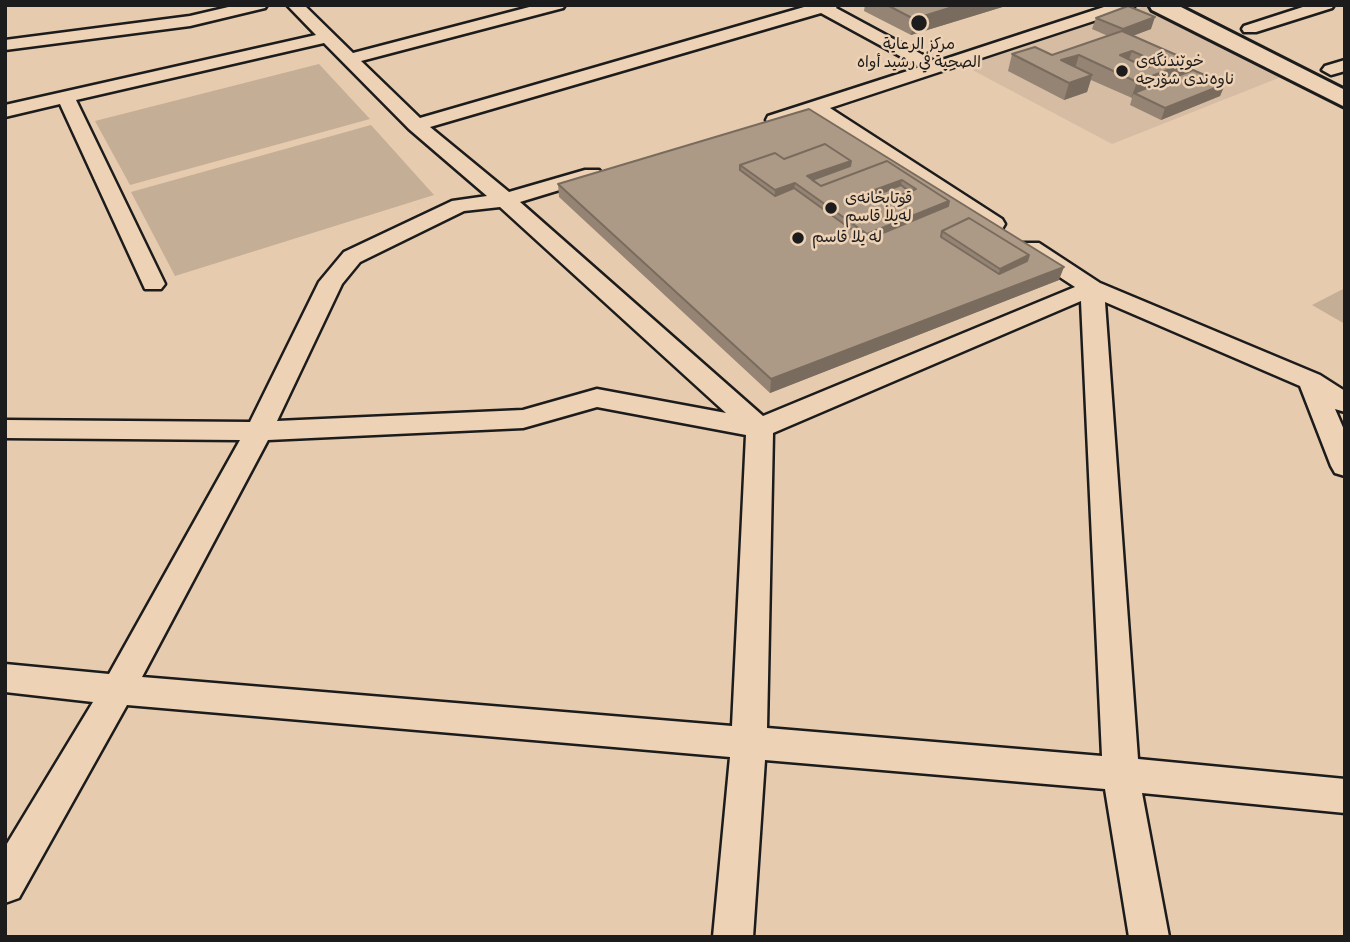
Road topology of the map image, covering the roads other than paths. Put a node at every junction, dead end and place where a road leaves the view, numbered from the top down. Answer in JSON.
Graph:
{"nodes":[{"id":1,"x":259,"y":5,"type":"edge"},
{"id":2,"x":295,"y":5,"type":"edge"},
{"id":3,"x":490,"y":5,"type":"edge"},
{"id":4,"x":557,"y":5,"type":"edge"},
{"id":5,"x":1127,"y":5,"type":"edge"},
{"id":6,"x":1160,"y":5,"type":"edge"},
{"id":7,"x":1204,"y":5,"type":"edge"},
{"id":8,"x":1326,"y":5,"type":"edge"},
{"id":9,"x":824,"y":6,"type":"edge"},
{"id":10,"x":507,"y":18,"type":"junction"},
{"id":11,"x":1250,"y":29,"type":"junction"},
{"id":12,"x":327,"y":37,"type":"junction"},
{"id":13,"x":5,"y":46,"type":"edge"},
{"id":14,"x":349,"y":59,"type":"junction"},
{"id":15,"x":935,"y":68,"type":"junction"},
{"id":16,"x":1340,"y":71,"type":"edge"},
{"id":17,"x":66,"y":98,"type":"junction"},
{"id":18,"x":1345,"y":100,"type":"edge"},
{"id":19,"x":817,"y":108,"type":"junction"},
{"id":20,"x":5,"y":111,"type":"edge"},
{"id":21,"x":416,"y":125,"type":"junction"},
{"id":22,"x":752,"y":127,"type":"edge"},
{"id":23,"x":609,"y":169,"type":"edge"},
{"id":24,"x":505,"y":200,"type":"junction"},
{"id":25,"x":153,"y":284,"type":"dead end"},
{"id":26,"x":1092,"y":288,"type":"junction"},
{"id":27,"x":1311,"y":381,"type":"junction"},
{"id":28,"x":1345,"y":403,"type":"edge"},
{"id":29,"x":760,"y":428,"type":"junction"},
{"id":30,"x":5,"y":429,"type":"edge"},
{"id":31,"x":259,"y":431,"type":"junction"},
{"id":32,"x":1345,"y":466,"type":"edge"},
{"id":33,"x":5,"y":678,"type":"edge"},
{"id":34,"x":118,"y":690,"type":"junction"},
{"id":35,"x":749,"y":742,"type":"junction"},
{"id":36,"x":1121,"y":774,"type":"junction"},
{"id":37,"x":1345,"y":796,"type":"edge"},
{"id":38,"x":5,"y":884,"type":"edge"},
{"id":39,"x":733,"y":937,"type":"edge"},
{"id":40,"x":1149,"y":937,"type":"edge"}],
"edges":[{"from":1,"to":13,"type":"street"},
{"from":2,"to":12,"type":"street"},
{"from":3,"to":10,"type":"street"},
{"from":4,"to":10,"type":"street"},
{"from":5,"to":15,"type":"street"},
{"from":6,"to":18,"type":"main road"},
{"from":7,"to":11,"type":"main road"},
{"from":8,"to":11,"type":"street"},
{"from":9,"to":15,"type":"street"},
{"from":9,"to":21,"type":"street"},
{"from":10,"to":14,"type":"street"},
{"from":11,"to":16,"type":"main road"},
{"from":12,"to":14,"type":"street"},
{"from":12,"to":17,"type":"street"},
{"from":14,"to":21,"type":"street"},
{"from":15,"to":19,"type":"street"},
{"from":17,"to":20,"type":"street"},
{"from":17,"to":25,"type":"street"},
{"from":19,"to":22,"type":"street"},
{"from":19,"to":26,"type":"street"},
{"from":21,"to":24,"type":"street"},
{"from":23,"to":24,"type":"street"},
{"from":24,"to":29,"type":"street"},
{"from":24,"to":31,"type":"street"},
{"from":26,"to":27,"type":"street"},
{"from":26,"to":29,"type":"street"},
{"from":26,"to":36,"type":"street"},
{"from":27,"to":28,"type":"street"},
{"from":27,"to":32,"type":"street"},
{"from":29,"to":31,"type":"street"},
{"from":29,"to":35,"type":"street"},
{"from":30,"to":31,"type":"street"},
{"from":31,"to":34,"type":"street"},
{"from":33,"to":34,"type":"street"},
{"from":34,"to":35,"type":"street"},
{"from":34,"to":38,"type":"street"},
{"from":35,"to":36,"type":"street"},
{"from":35,"to":39,"type":"street"},
{"from":36,"to":37,"type":"street"},
{"from":36,"to":40,"type":"street"}]}
